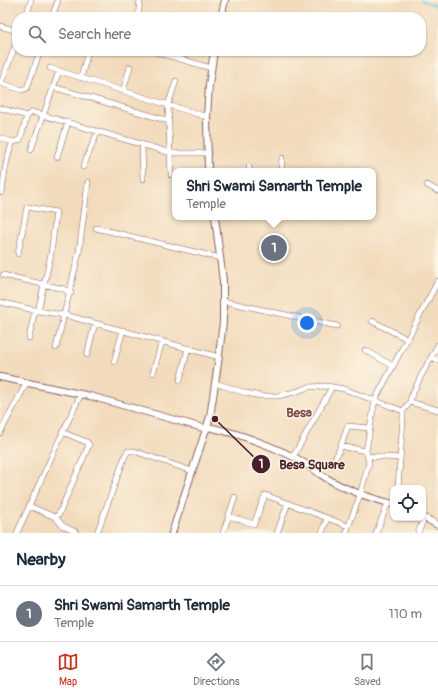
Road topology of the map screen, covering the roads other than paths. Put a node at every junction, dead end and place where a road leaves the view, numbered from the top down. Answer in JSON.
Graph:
{"nodes":[{"id":1,"x":31,"y":0,"type":"edge"},
{"id":2,"x":58,"y":0,"type":"edge"},
{"id":3,"x":140,"y":0,"type":"edge"},
{"id":4,"x":225,"y":0,"type":"edge"},
{"id":5,"x":27,"y":12,"type":"edge"},
{"id":6,"x":54,"y":12,"type":"edge"},
{"id":7,"x":139,"y":12,"type":"edge"},
{"id":8,"x":222,"y":12,"type":"edge"},
{"id":9,"x":0,"y":26,"type":"edge"},
{"id":10,"x":12,"y":30,"type":"edge"},
{"id":11,"x":12,"y":53,"type":"edge"},
{"id":12,"x":38,"y":56,"type":"edge"},
{"id":13,"x":87,"y":56,"type":"edge"},
{"id":14,"x":170,"y":56,"type":"edge"},
{"id":15,"x":213,"y":56,"type":"edge"},
{"id":16,"x":130,"y":67,"type":"dead end"},
{"id":17,"x":50,"y":68,"type":"dead end"},
{"id":18,"x":211,"y":68,"type":"junction"},
{"id":19,"x":59,"y":71,"type":"junction"},
{"id":20,"x":81,"y":78,"type":"junction"},
{"id":21,"x":176,"y":81,"type":"dead end"},
{"id":22,"x":0,"y":83,"type":"edge"},
{"id":23,"x":53,"y":87,"type":"junction"},
{"id":24,"x":124,"y":91,"type":"junction"},
{"id":25,"x":168,"y":105,"type":"junction"},
{"id":26,"x":0,"y":108,"type":"edge"},
{"id":27,"x":44,"y":115,"type":"junction"},
{"id":28,"x":27,"y":116,"type":"junction"},
{"id":29,"x":207,"y":116,"type":"junction"},
{"id":30,"x":169,"y":121,"type":"junction"},
{"id":31,"x":68,"y":122,"type":"junction"},
{"id":32,"x":98,"y":131,"type":"junction"},
{"id":33,"x":0,"y":138,"type":"edge"},
{"id":34,"x":13,"y":142,"type":"junction"},
{"id":35,"x":142,"y":145,"type":"junction"},
{"id":36,"x":31,"y":150,"type":"dead end"},
{"id":37,"x":170,"y":153,"type":"junction"},
{"id":38,"x":208,"y":153,"type":"junction"},
{"id":39,"x":57,"y":157,"type":"dead end"},
{"id":40,"x":282,"y":158,"type":"dead end"},
{"id":41,"x":83,"y":166,"type":"dead end"},
{"id":42,"x":3,"y":167,"type":"edge"},
{"id":43,"x":208,"y":168,"type":"edge"},
{"id":44,"x":281,"y":168,"type":"edge"},
{"id":45,"x":171,"y":175,"type":"dead end"},
{"id":46,"x":143,"y":179,"type":"dead end"},
{"id":47,"x":88,"y":182,"type":"dead end"},
{"id":48,"x":427,"y":185,"type":"dead end"},
{"id":49,"x":438,"y":191,"type":"edge"},
{"id":50,"x":2,"y":193,"type":"dead end"},
{"id":51,"x":215,"y":220,"type":"edge"},
{"id":52,"x":96,"y":228,"type":"dead end"},
{"id":53,"x":18,"y":254,"type":"dead end"},
{"id":54,"x":220,"y":258,"type":"junction"},
{"id":55,"x":3,"y":275,"type":"dead end"},
{"id":56,"x":438,"y":281,"type":"edge"},
{"id":57,"x":44,"y":284,"type":"junction"},
{"id":58,"x":71,"y":293,"type":"junction"},
{"id":59,"x":223,"y":301,"type":"junction"},
{"id":60,"x":0,"y":302,"type":"edge"},
{"id":61,"x":36,"y":310,"type":"junction"},
{"id":62,"x":65,"y":315,"type":"junction"},
{"id":63,"x":372,"y":321,"type":"dead end"},
{"id":64,"x":95,"y":323,"type":"junction"},
{"id":65,"x":337,"y":326,"type":"dead end"},
{"id":66,"x":123,"y":330,"type":"junction"},
{"id":67,"x":29,"y":338,"type":"dead end"},
{"id":68,"x":407,"y":339,"type":"junction"},
{"id":69,"x":162,"y":341,"type":"junction"},
{"id":70,"x":438,"y":345,"type":"edge"},
{"id":71,"x":56,"y":348,"type":"dead end"},
{"id":72,"x":188,"y":348,"type":"junction"},
{"id":73,"x":365,"y":350,"type":"dead end"},
{"id":74,"x":87,"y":355,"type":"dead end"},
{"id":75,"x":219,"y":357,"type":"junction"},
{"id":76,"x":432,"y":358,"type":"junction"},
{"id":77,"x":438,"y":360,"type":"edge"},
{"id":78,"x":114,"y":362,"type":"dead end"},
{"id":79,"x":393,"y":366,"type":"junction"},
{"id":80,"x":154,"y":373,"type":"dead end"},
{"id":81,"x":0,"y":377,"type":"edge"},
{"id":82,"x":180,"y":380,"type":"dead end"},
{"id":83,"x":27,"y":382,"type":"junction"},
{"id":84,"x":215,"y":383,"type":"junction"},
{"id":85,"x":332,"y":387,"type":"junction"},
{"id":86,"x":81,"y":394,"type":"junction"},
{"id":87,"x":375,"y":400,"type":"junction"},
{"id":88,"x":410,"y":402,"type":"junction"},
{"id":89,"x":438,"y":410,"type":"edge"},
{"id":90,"x":403,"y":411,"type":"junction"},
{"id":91,"x":207,"y":428,"type":"junction"},
{"id":92,"x":369,"y":428,"type":"junction"},
{"id":93,"x":62,"y":432,"type":"junction"},
{"id":94,"x":0,"y":433,"type":"edge"},
{"id":95,"x":340,"y":446,"type":"junction"},
{"id":96,"x":367,"y":453,"type":"junction"},
{"id":97,"x":293,"y":457,"type":"junction"},
{"id":98,"x":400,"y":458,"type":"junction"},
{"id":99,"x":310,"y":467,"type":"junction"},
{"id":100,"x":192,"y":471,"type":"junction"},
{"id":101,"x":398,"y":485,"type":"edge"},
{"id":102,"x":360,"y":494,"type":"junction"},
{"id":103,"x":235,"y":497,"type":"dead end"},
{"id":104,"x":288,"y":503,"type":"junction"},
{"id":105,"x":390,"y":503,"type":"edge"},
{"id":106,"x":29,"y":506,"type":"junction"},
{"id":107,"x":228,"y":516,"type":"junction"},
{"id":108,"x":55,"y":517,"type":"junction"},
{"id":109,"x":327,"y":518,"type":"junction"},
{"id":110,"x":426,"y":519,"type":"edge"},
{"id":111,"x":422,"y":521,"type":"edge"},
{"id":112,"x":438,"y":523,"type":"edge"},
{"id":113,"x":348,"y":526,"type":"junction"},
{"id":114,"x":18,"y":533,"type":"edge"},
{"id":115,"x":76,"y":533,"type":"edge"},
{"id":116,"x":96,"y":533,"type":"edge"},
{"id":117,"x":172,"y":533,"type":"edge"},
{"id":118,"x":223,"y":533,"type":"edge"},
{"id":119,"x":277,"y":533,"type":"edge"},
{"id":120,"x":322,"y":533,"type":"edge"},
{"id":121,"x":346,"y":533,"type":"edge"},
{"id":122,"x":376,"y":533,"type":"edge"},
{"id":123,"x":418,"y":533,"type":"edge"}],
"edges":[{"from":1,"to":5,"type":"street"},
{"from":2,"to":6,"type":"street"},
{"from":3,"to":7,"type":"street"},
{"from":4,"to":8,"type":"street"},
{"from":9,"to":10,"type":"street"},
{"from":11,"to":22,"type":"street"},
{"from":12,"to":22,"type":"street"},
{"from":13,"to":20,"type":"street"},
{"from":14,"to":18,"type":"street"},
{"from":15,"to":18,"type":"street"},
{"from":16,"to":24,"type":"street"},
{"from":17,"to":19,"type":"street"},
{"from":18,"to":29,"type":"street"},
{"from":19,"to":20,"type":"street"},
{"from":19,"to":23,"type":"street"},
{"from":20,"to":24,"type":"street"},
{"from":21,"to":25,"type":"street"},
{"from":23,"to":27,"type":"street"},
{"from":23,"to":30,"type":"street"},
{"from":24,"to":25,"type":"street"},
{"from":25,"to":29,"type":"street"},
{"from":25,"to":30,"type":"street"},
{"from":26,"to":28,"type":"street"},
{"from":27,"to":28,"type":"street"},
{"from":27,"to":31,"type":"street"},
{"from":27,"to":36,"type":"street"},
{"from":28,"to":34,"type":"street"},
{"from":29,"to":38,"type":"street"},
{"from":30,"to":37,"type":"street"},
{"from":31,"to":32,"type":"street"},
{"from":31,"to":39,"type":"street"},
{"from":32,"to":35,"type":"street"},
{"from":32,"to":41,"type":"street"},
{"from":33,"to":34,"type":"street"},
{"from":34,"to":42,"type":"street"},
{"from":35,"to":37,"type":"street"},
{"from":35,"to":46,"type":"street"},
{"from":37,"to":38,"type":"street"},
{"from":37,"to":45,"type":"street"},
{"from":38,"to":43,"type":"street"},
{"from":40,"to":44,"type":"street"},
{"from":42,"to":50,"type":"street"},
{"from":47,"to":58,"type":"street"},
{"from":48,"to":49,"type":"street"},
{"from":51,"to":54,"type":"street"},
{"from":52,"to":54,"type":"street"},
{"from":53,"to":57,"type":"street"},
{"from":54,"to":59,"type":"street"},
{"from":55,"to":57,"type":"street"},
{"from":56,"to":68,"type":"street"},
{"from":57,"to":58,"type":"street"},
{"from":57,"to":61,"type":"street"},
{"from":58,"to":62,"type":"street"},
{"from":59,"to":65,"type":"street"},
{"from":59,"to":75,"type":"street"},
{"from":60,"to":61,"type":"street"},
{"from":61,"to":62,"type":"street"},
{"from":61,"to":67,"type":"street"},
{"from":62,"to":64,"type":"street"},
{"from":62,"to":71,"type":"street"},
{"from":63,"to":68,"type":"street"},
{"from":64,"to":66,"type":"street"},
{"from":64,"to":74,"type":"street"},
{"from":66,"to":69,"type":"street"},
{"from":66,"to":78,"type":"street"},
{"from":68,"to":79,"type":"street"},
{"from":69,"to":72,"type":"street"},
{"from":69,"to":80,"type":"street"},
{"from":70,"to":76,"type":"street"},
{"from":72,"to":75,"type":"street"},
{"from":72,"to":82,"type":"street"},
{"from":73,"to":79,"type":"street"},
{"from":75,"to":84,"type":"street"},
{"from":76,"to":77,"type":"street"},
{"from":76,"to":88,"type":"street"},
{"from":79,"to":87,"type":"street"},
{"from":81,"to":83,"type":"street"},
{"from":83,"to":86,"type":"street"},
{"from":83,"to":94,"type":"street"},
{"from":84,"to":85,"type":"street"},
{"from":84,"to":91,"type":"street"},
{"from":85,"to":87,"type":"street"},
{"from":85,"to":97,"type":"street"},
{"from":86,"to":91,"type":"street"},
{"from":86,"to":93,"type":"street"},
{"from":87,"to":90,"type":"street"},
{"from":87,"to":92,"type":"street"},
{"from":88,"to":89,"type":"street"},
{"from":88,"to":90,"type":"street"},
{"from":90,"to":98,"type":"street"},
{"from":91,"to":97,"type":"street"},
{"from":91,"to":100,"type":"street"},
{"from":92,"to":95,"type":"street"},
{"from":92,"to":96,"type":"street"},
{"from":93,"to":106,"type":"street"},
{"from":93,"to":108,"type":"street"},
{"from":95,"to":96,"type":"street"},
{"from":95,"to":99,"type":"street"},
{"from":96,"to":98,"type":"street"},
{"from":96,"to":102,"type":"street"},
{"from":97,"to":99,"type":"street"},
{"from":98,"to":101,"type":"street"},
{"from":99,"to":102,"type":"street"},
{"from":100,"to":116,"type":"street"},
{"from":100,"to":117,"type":"street"},
{"from":102,"to":105,"type":"street"},
{"from":102,"to":113,"type":"street"},
{"from":103,"to":107,"type":"street"},
{"from":104,"to":107,"type":"street"},
{"from":104,"to":109,"type":"street"},
{"from":104,"to":119,"type":"street"},
{"from":105,"to":122,"type":"street"},
{"from":106,"to":108,"type":"street"},
{"from":106,"to":114,"type":"street"},
{"from":107,"to":118,"type":"street"},
{"from":108,"to":115,"type":"street"},
{"from":109,"to":113,"type":"street"},
{"from":109,"to":120,"type":"street"},
{"from":110,"to":112,"type":"street"},
{"from":111,"to":123,"type":"street"},
{"from":113,"to":121,"type":"street"}]}
